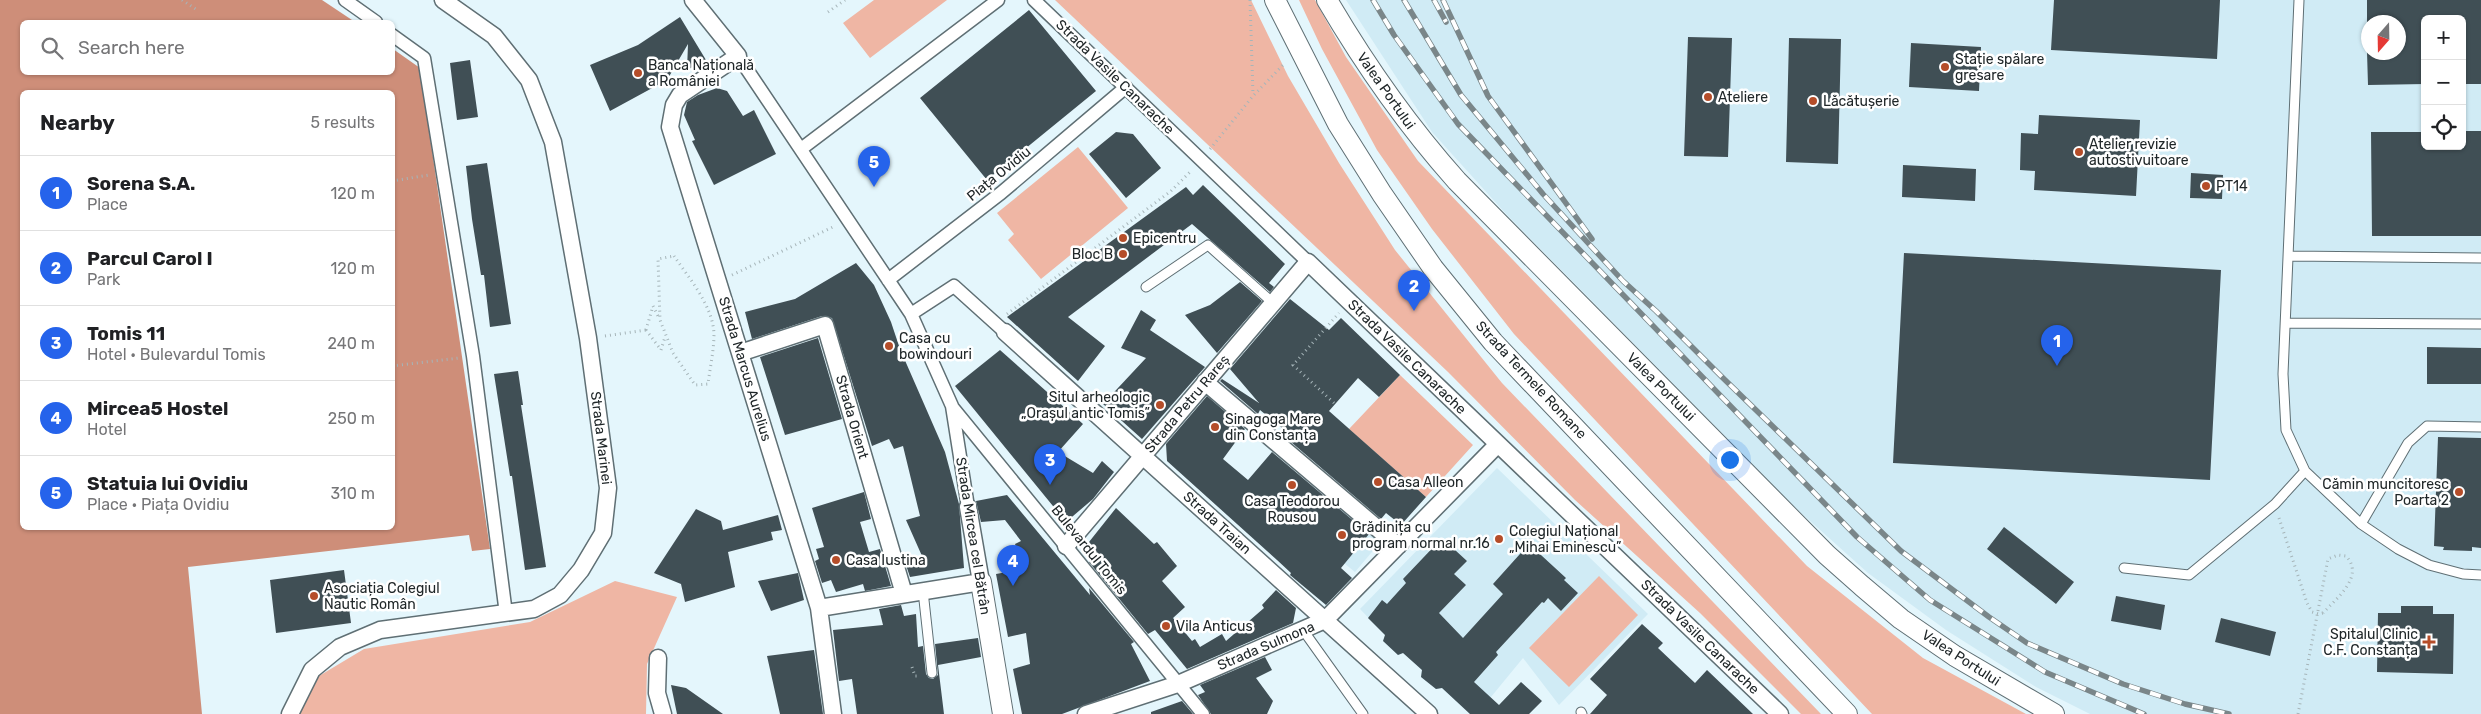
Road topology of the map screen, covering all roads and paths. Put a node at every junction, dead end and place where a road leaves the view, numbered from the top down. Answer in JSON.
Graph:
{"nodes":[{"id":1,"x":182,"y":0,"type":"edge"},
{"id":2,"x":345,"y":0,"type":"edge"},
{"id":3,"x":443,"y":0,"type":"edge"},
{"id":4,"x":693,"y":0,"type":"edge"},
{"id":5,"x":844,"y":0,"type":"edge"},
{"id":6,"x":998,"y":0,"type":"edge"},
{"id":7,"x":1034,"y":0,"type":"edge"},
{"id":8,"x":1250,"y":0,"type":"edge"},
{"id":9,"x":1275,"y":0,"type":"edge"},
{"id":10,"x":1327,"y":0,"type":"edge"},
{"id":11,"x":2299,"y":0,"type":"edge"},
{"id":12,"x":197,"y":10,"type":"dead end"},
{"id":13,"x":828,"y":12,"type":"dead end"},
{"id":14,"x":373,"y":20,"type":"edge"},
{"id":15,"x":395,"y":37,"type":"edge"},
{"id":16,"x":740,"y":58,"type":"junction"},
{"id":17,"x":1284,"y":65,"type":"dead end"},
{"id":18,"x":1126,"y":87,"type":"junction"},
{"id":19,"x":1253,"y":96,"type":"junction"},
{"id":20,"x":801,"y":149,"type":"junction"},
{"id":21,"x":1201,"y":160,"type":"junction"},
{"id":22,"x":444,"y":172,"type":"junction"},
{"id":23,"x":1184,"y":178,"type":"dead end"},
{"id":24,"x":395,"y":180,"type":"edge"},
{"id":25,"x":848,"y":220,"type":"junction"},
{"id":26,"x":2290,"y":256,"type":"junction"},
{"id":27,"x":2481,"y":258,"type":"edge"},
{"id":28,"x":1308,"y":262,"type":"junction"},
{"id":29,"x":888,"y":280,"type":"junction"},
{"id":30,"x":718,"y":281,"type":"junction"},
{"id":31,"x":1146,"y":287,"type":"dead end"},
{"id":32,"x":703,"y":302,"type":"dead end"},
{"id":33,"x":1273,"y":303,"type":"junction"},
{"id":34,"x":912,"y":314,"type":"junction"},
{"id":35,"x":1336,"y":316,"type":"dead end"},
{"id":36,"x":660,"y":320,"type":"junction"},
{"id":37,"x":2286,"y":323,"type":"junction"},
{"id":38,"x":996,"y":324,"type":"junction"},
{"id":39,"x":2481,"y":324,"type":"edge"},
{"id":40,"x":646,"y":330,"type":"junction"},
{"id":41,"x":714,"y":334,"type":"dead end"},
{"id":42,"x":665,"y":336,"type":"junction"},
{"id":43,"x":588,"y":338,"type":"junction"},
{"id":44,"x":740,"y":353,"type":"junction"},
{"id":45,"x":473,"y":356,"type":"junction"},
{"id":46,"x":395,"y":366,"type":"edge"},
{"id":47,"x":1205,"y":382,"type":"junction"},
{"id":48,"x":1334,"y":403,"type":"dead end"},
{"id":49,"x":952,"y":406,"type":"junction"},
{"id":50,"x":2481,"y":427,"type":"edge"},
{"id":51,"x":1498,"y":444,"type":"junction"},
{"id":52,"x":1142,"y":456,"type":"junction"},
{"id":53,"x":2305,"y":471,"type":"junction"},
{"id":54,"x":2275,"y":504,"type":"junction"},
{"id":55,"x":968,"y":507,"type":"joint"},
{"id":56,"x":2360,"y":524,"type":"junction"},
{"id":57,"x":1066,"y":546,"type":"junction"},
{"id":58,"x":1398,"y":546,"type":"junction"},
{"id":59,"x":2124,"y":568,"type":"dead end"},
{"id":60,"x":2481,"y":575,"type":"edge"},
{"id":61,"x":981,"y":582,"type":"junction"},
{"id":62,"x":923,"y":591,"type":"junction"},
{"id":63,"x":904,"y":594,"type":"junction"},
{"id":64,"x":819,"y":608,"type":"junction"},
{"id":65,"x":506,"y":614,"type":"junction"},
{"id":66,"x":1325,"y":620,"type":"junction"},
{"id":67,"x":1303,"y":630,"type":"junction"},
{"id":68,"x":658,"y":658,"type":"dead end"},
{"id":69,"x":912,"y":667,"type":"dead end"},
{"id":70,"x":932,"y":674,"type":"dead end"},
{"id":71,"x":915,"y":676,"type":"dead end"},
{"id":72,"x":1178,"y":684,"type":"junction"},
{"id":73,"x":290,"y":714,"type":"edge"},
{"id":74,"x":663,"y":714,"type":"edge"},
{"id":75,"x":833,"y":714,"type":"edge"},
{"id":76,"x":1003,"y":714,"type":"edge"},
{"id":77,"x":1086,"y":714,"type":"edge"},
{"id":78,"x":1203,"y":714,"type":"edge"},
{"id":79,"x":1363,"y":714,"type":"edge"},
{"id":80,"x":1429,"y":714,"type":"edge"},
{"id":81,"x":1780,"y":714,"type":"edge"},
{"id":82,"x":1847,"y":714,"type":"edge"},
{"id":83,"x":2054,"y":714,"type":"edge"},
{"id":84,"x":2298,"y":714,"type":"edge"}],
"edges":[{"from":1,"to":12,"type":"path"},
{"from":2,"to":14,"type":"street"},
{"from":3,"to":43,"type":"street","name":"Strada Marinei"},
{"from":4,"to":16,"type":"street"},
{"from":5,"to":13,"type":"path"},
{"from":6,"to":20,"type":"street"},
{"from":7,"to":18,"type":"street","name":"Strada Vasile Canarache"},
{"from":8,"to":19,"type":"path"},
{"from":9,"to":82,"type":"street","name":"Strada Termele Romane"},
{"from":10,"to":83,"type":"street","name":"Valea Portului"},
{"from":11,"to":26,"type":"lane"},
{"from":15,"to":22,"type":"street"},
{"from":16,"to":20,"type":"street","name":"Strada Mircea cel Bătrân"},
{"from":16,"to":30,"type":"street","name":"Strada Marcus Aurelius"},
{"from":17,"to":19,"type":"path"},
{"from":18,"to":21,"type":"street","name":"Strada Vasile Canarache"},
{"from":18,"to":29,"type":"street","name":"Piața Ovidiu"},
{"from":19,"to":21,"type":"path"},
{"from":20,"to":25,"type":"street","name":"Strada Mircea cel Bătrân"},
{"from":21,"to":28,"type":"street","name":"Strada Vasile Canarache"},
{"from":22,"to":24,"type":"path"},
{"from":22,"to":45,"type":"street"},
{"from":23,"to":38,"type":"path"},
{"from":25,"to":29,"type":"street","name":"Strada Mircea cel Bătrân"},
{"from":25,"to":30,"type":"path"},
{"from":26,"to":27,"type":"lane"},
{"from":26,"to":37,"type":"lane"},
{"from":28,"to":33,"type":"street","name":"Strada Petru Rareș"},
{"from":28,"to":51,"type":"street","name":"Strada Vasile Canarache"},
{"from":29,"to":34,"type":"street","name":"Strada Mircea cel Bătrân"},
{"from":30,"to":44,"type":"street","name":"Strada Marcus Aurelius"},
{"from":31,"to":33,"type":"lane"},
{"from":32,"to":36,"type":"path"},
{"from":33,"to":47,"type":"street","name":"Strada Petru Rareș"},
{"from":34,"to":38,"type":"street"},
{"from":34,"to":49,"type":"street","name":"Strada Mircea cel Bătrân"},
{"from":35,"to":48,"type":"path"},
{"from":36,"to":40,"type":"path"},
{"from":36,"to":42,"type":"path"},
{"from":37,"to":39,"type":"lane"},
{"from":37,"to":53,"type":"lane"},
{"from":38,"to":52,"type":"street","name":"Strada Traian"},
{"from":40,"to":42,"type":"path"},
{"from":40,"to":43,"type":"path"},
{"from":41,"to":42,"type":"path"},
{"from":43,"to":65,"type":"street","name":"Strada Marinei"},
{"from":44,"to":63,"type":"street","name":"Strada Orient"},
{"from":44,"to":64,"type":"street","name":"Strada Marcus Aurelius"},
{"from":45,"to":46,"type":"path"},
{"from":45,"to":65,"type":"street"},
{"from":47,"to":52,"type":"street","name":"Strada Petru Rareș"},
{"from":47,"to":58,"type":"street"},
{"from":49,"to":55,"type":"street","name":"Strada Mircea cel Bătrân"},
{"from":49,"to":57,"type":"street","name":"Bulevardul Tomis"},
{"from":50,"to":56,"type":"lane"},
{"from":51,"to":58,"type":"street","name":"Strada Sulmona"},
{"from":51,"to":81,"type":"street","name":"Strada Vasile Canarache"},
{"from":52,"to":57,"type":"street","name":"Strada Petru Rareș"},
{"from":52,"to":66,"type":"street","name":"Strada Traian"},
{"from":53,"to":54,"type":"lane"},
{"from":53,"to":56,"type":"lane"},
{"from":54,"to":59,"type":"lane"},
{"from":54,"to":84,"type":"path","bridge":true},
{"from":55,"to":61,"type":"street","name":"Strada Mircea cel Bătrân"},
{"from":56,"to":60,"type":"lane"},
{"from":57,"to":72,"type":"street","name":"Bulevardul Tomis"},
{"from":58,"to":66,"type":"street","name":"Strada Sulmona"},
{"from":61,"to":62,"type":"street"},
{"from":61,"to":76,"type":"street","name":"Strada Mircea cel Bătrân"},
{"from":62,"to":63,"type":"street"},
{"from":62,"to":70,"type":"lane"},
{"from":63,"to":64,"type":"street"},
{"from":64,"to":75,"type":"street","name":"Strada Marcus Aurelius"},
{"from":65,"to":73,"type":"street","name":"Strada Marinei"},
{"from":66,"to":67,"type":"street","name":"Strada Sulmona"},
{"from":66,"to":80,"type":"street","name":"Strada Traian"},
{"from":67,"to":72,"type":"street","name":"Strada Sulmona"},
{"from":67,"to":79,"type":"lane"},
{"from":68,"to":74,"type":"street"},
{"from":69,"to":71,"type":"path"},
{"from":72,"to":77,"type":"street","name":"Strada Sulmona"},
{"from":72,"to":78,"type":"street","name":"Bulevardul Tomis"}]}
